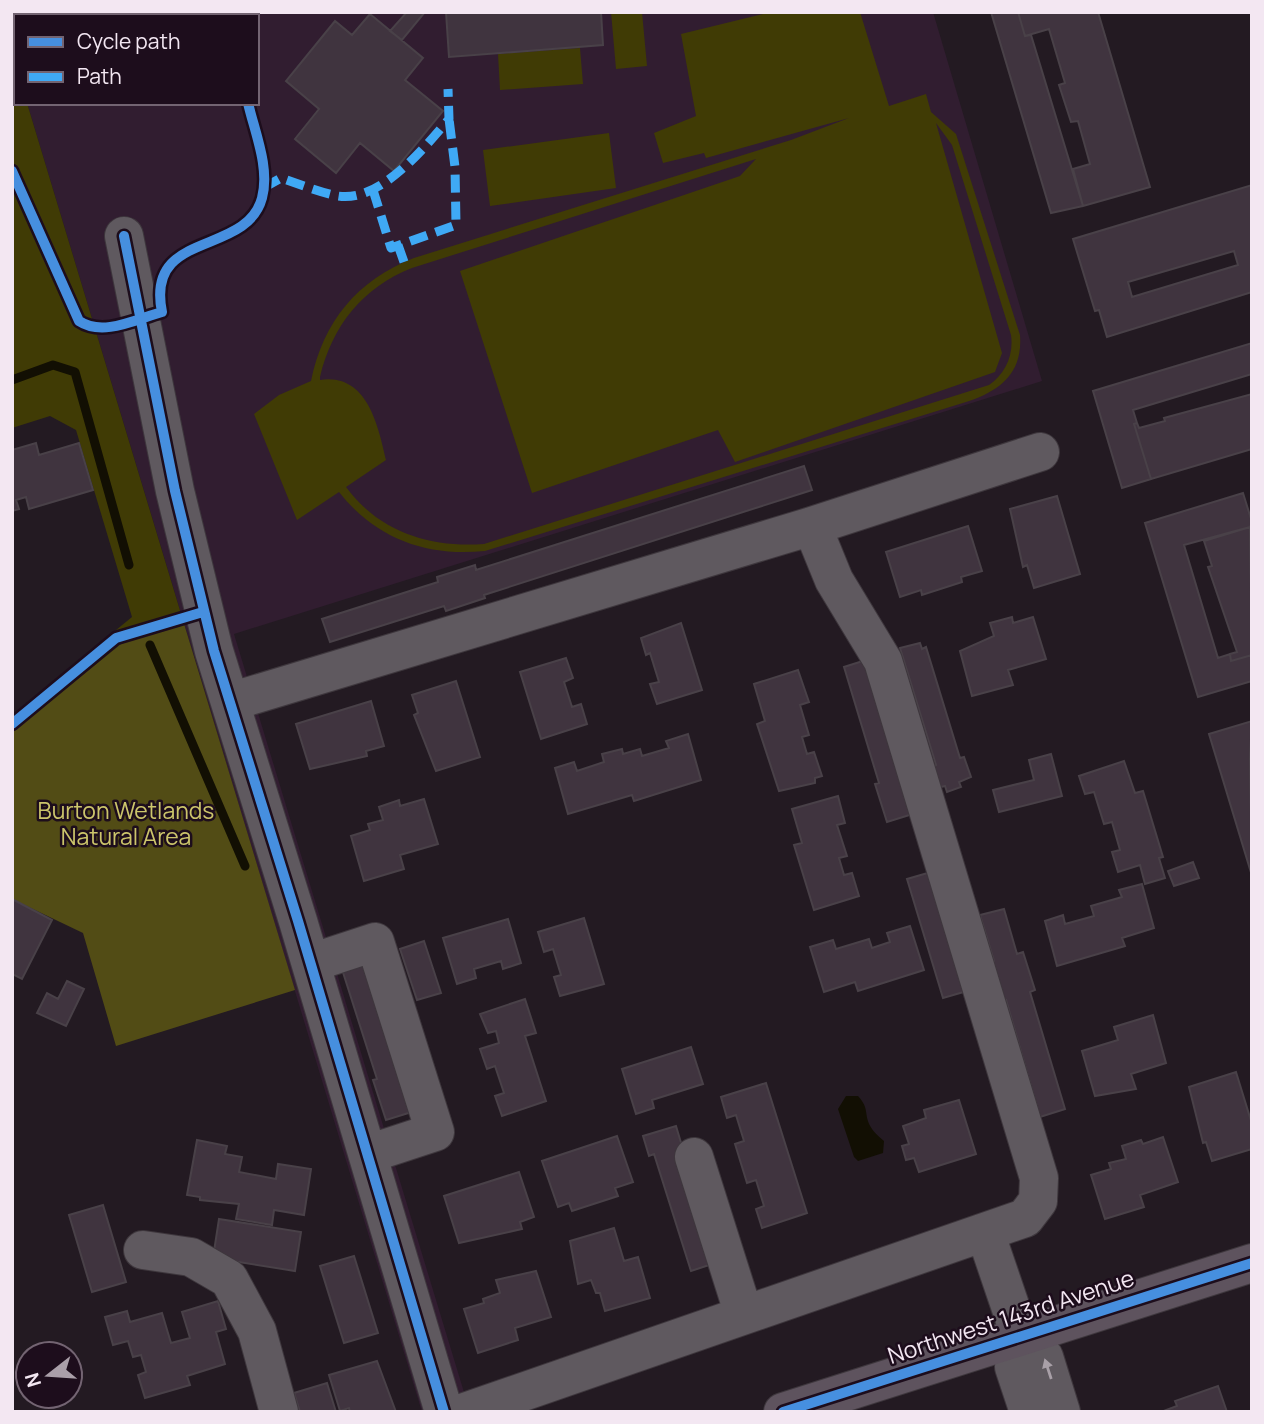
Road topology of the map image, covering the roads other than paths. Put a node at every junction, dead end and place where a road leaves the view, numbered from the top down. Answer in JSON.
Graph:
{"nodes":[{"id":1,"x":124,"y":236,"type":"dead end"},
{"id":2,"x":1040,"y":452,"type":"dead end"},
{"id":3,"x":812,"y":526,"type":"junction"},
{"id":4,"x":230,"y":702,"type":"junction"},
{"id":5,"x":311,"y":963,"type":"junction"},
{"id":6,"x":368,"y":1154,"type":"junction"},
{"id":7,"x":695,"y":1157,"type":"dead end"},
{"id":8,"x":985,"y":1232,"type":"junction"},
{"id":9,"x":143,"y":1250,"type":"dead end"},
{"id":10,"x":1252,"y":1263,"type":"edge"},
{"id":11,"x":744,"y":1315,"type":"junction"},
{"id":12,"x":1020,"y":1335,"type":"junction"},
{"id":13,"x":279,"y":1412,"type":"edge"},
{"id":14,"x":444,"y":1412,"type":"edge"},
{"id":15,"x":465,"y":1412,"type":"edge"},
{"id":16,"x":783,"y":1412,"type":"edge"},
{"id":17,"x":1029,"y":1412,"type":"edge"},
{"id":18,"x":1061,"y":1412,"type":"edge"}],
"edges":[{"from":1,"to":4,"type":"lane"},
{"from":2,"to":3,"type":"lane"},
{"from":3,"to":4,"type":"lane"},
{"from":3,"to":8,"type":"lane"},
{"from":4,"to":5,"type":"lane"},
{"from":5,"to":6,"type":"lane"},
{"from":5,"to":6,"type":"lane"},
{"from":6,"to":14,"type":"lane"},
{"from":7,"to":11,"type":"lane"},
{"from":8,"to":11,"type":"lane"},
{"from":8,"to":12,"type":"lane"},
{"from":9,"to":13,"type":"lane"},
{"from":10,"to":12,"type":"main road","name":"Northwest 143rd Avenue"},
{"from":11,"to":15,"type":"lane"},
{"from":12,"to":16,"type":"main road","name":"Northwest 143rd Avenue"},
{"from":12,"to":17,"type":"lane"},
{"from":18,"to":12,"type":"lane","one_way":true}]}
